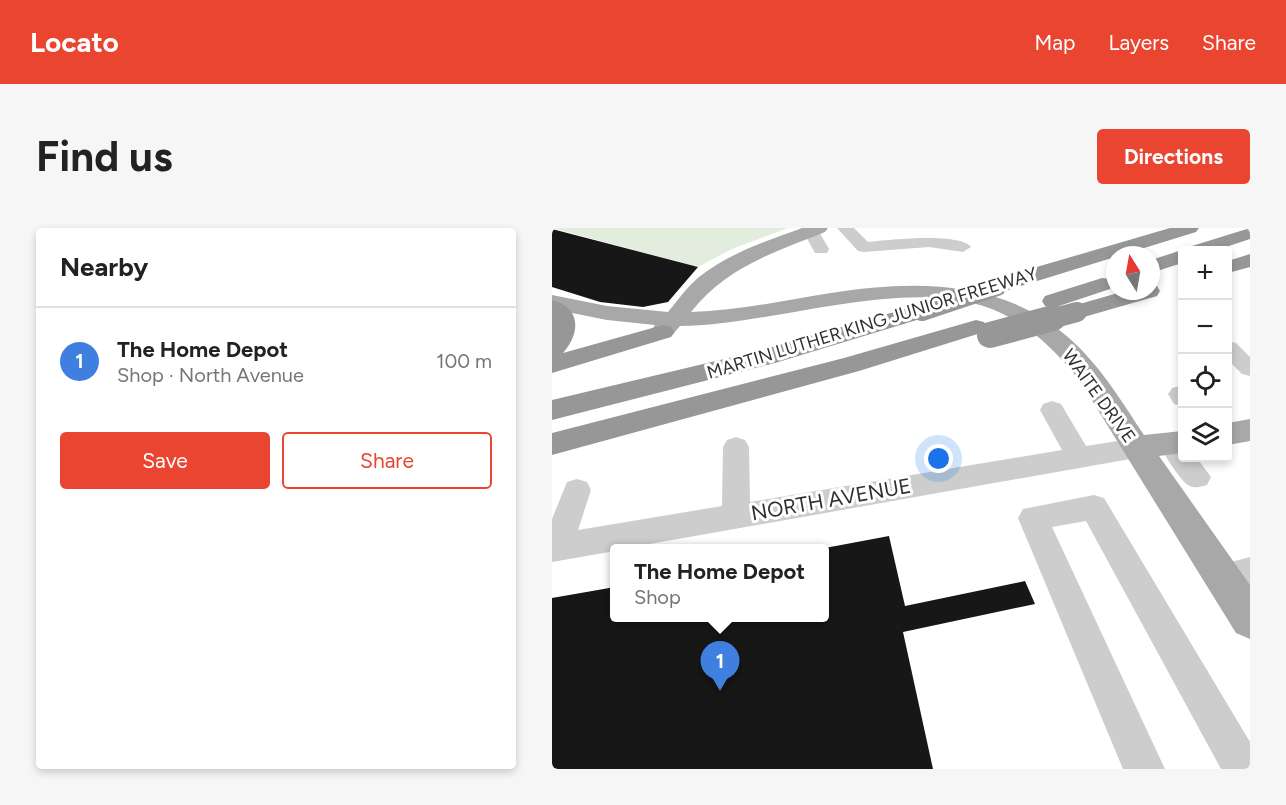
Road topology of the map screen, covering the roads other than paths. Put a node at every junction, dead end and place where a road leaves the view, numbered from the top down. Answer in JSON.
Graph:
{"nodes":[{"id":1,"x":845,"y":228,"type":"edge"},
{"id":2,"x":1138,"y":228,"type":"edge"},
{"id":3,"x":1190,"y":228,"type":"edge"},
{"id":4,"x":1250,"y":233,"type":"edge"},
{"id":5,"x":817,"y":236,"type":"edge"},
{"id":6,"x":1212,"y":246,"type":"edge"},
{"id":7,"x":963,"y":247,"type":"dead end"},
{"id":8,"x":1178,"y":257,"type":"edge"},
{"id":9,"x":1250,"y":260,"type":"edge"},
{"id":10,"x":1160,"y":264,"type":"edge"},
{"id":11,"x":1232,"y":265,"type":"edge"},
{"id":12,"x":1106,"y":283,"type":"edge"},
{"id":13,"x":1172,"y":284,"type":"dead end"},
{"id":14,"x":997,"y":286,"type":"junction"},
{"id":15,"x":1160,"y":288,"type":"edge"},
{"id":16,"x":1119,"y":300,"type":"edge"},
{"id":17,"x":552,"y":304,"type":"edge"},
{"id":18,"x":668,"y":326,"type":"junction"},
{"id":19,"x":982,"y":331,"type":"junction"},
{"id":20,"x":552,"y":350,"type":"edge"},
{"id":21,"x":1232,"y":353,"type":"edge"},
{"id":22,"x":552,"y":365,"type":"edge"},
{"id":23,"x":1250,"y":369,"type":"edge"},
{"id":24,"x":552,"y":410,"type":"edge"},
{"id":25,"x":1052,"y":410,"type":"dead end"},
{"id":26,"x":1250,"y":430,"type":"edge"},
{"id":27,"x":1232,"y":433,"type":"edge"},
{"id":28,"x":1177,"y":443,"type":"edge"},
{"id":29,"x":552,"y":444,"type":"edge"},
{"id":30,"x":736,"y":447,"type":"dead end"},
{"id":31,"x":1136,"y":448,"type":"junction"},
{"id":32,"x":1079,"y":457,"type":"junction"},
{"id":33,"x":1197,"y":477,"type":"dead end"},
{"id":34,"x":577,"y":490,"type":"dead end"},
{"id":35,"x":736,"y":515,"type":"junction"},
{"id":36,"x":555,"y":548,"type":"edge"},
{"id":37,"x":1236,"y":575,"type":"edge"},
{"id":38,"x":1250,"y":619,"type":"edge"},
{"id":39,"x":1144,"y":769,"type":"edge"},
{"id":40,"x":1243,"y":769,"type":"edge"}],
"edges":[{"from":1,"to":7,"type":"street"},
{"from":2,"to":14,"type":"highway"},
{"from":3,"to":14,"type":"highway","name":"MARTIN LUTHER KING JUNIOR FREEWAY"},
{"from":4,"to":6,"type":"highway"},
{"from":5,"to":18,"type":"main road"},
{"from":8,"to":10,"type":"highway"},
{"from":9,"to":11,"type":"highway"},
{"from":12,"to":19,"type":"highway","name":"MARTIN LUTHER KING JUNIOR FREEWAY"},
{"from":13,"to":15,"type":"highway"},
{"from":14,"to":24,"type":"highway","name":"MARTIN LUTHER KING JUNIOR FREEWAY","bridge":true},
{"from":16,"to":19,"type":"highway","bridge":true},
{"from":17,"to":18,"type":"main road","name":"WAITE DRIVE"},
{"from":17,"to":20,"type":"highway"},
{"from":18,"to":22,"type":"highway"},
{"from":18,"to":31,"type":"main road","name":"WAITE DRIVE"},
{"from":19,"to":29,"type":"highway","name":"MARTIN LUTHER KING JUNIOR FREEWAY"},
{"from":21,"to":23,"type":"street"},
{"from":25,"to":32,"type":"street"},
{"from":26,"to":27,"type":"main road"},
{"from":28,"to":31,"type":"main road","name":"NORTH AVENUE"},
{"from":28,"to":33,"type":"street"},
{"from":30,"to":35,"type":"street"},
{"from":31,"to":32,"type":"street","name":"NORTH AVENUE"},
{"from":31,"to":37,"type":"main road","name":"WAITE DRIVE"},
{"from":32,"to":35,"type":"street","name":"NORTH AVENUE"},
{"from":34,"to":36,"type":"street"},
{"from":35,"to":36,"type":"street","name":"NORTH AVENUE"},
{"from":37,"to":38,"type":"main road","name":"WAITE DRIVE"},
{"from":39,"to":40,"type":"street"}]}
